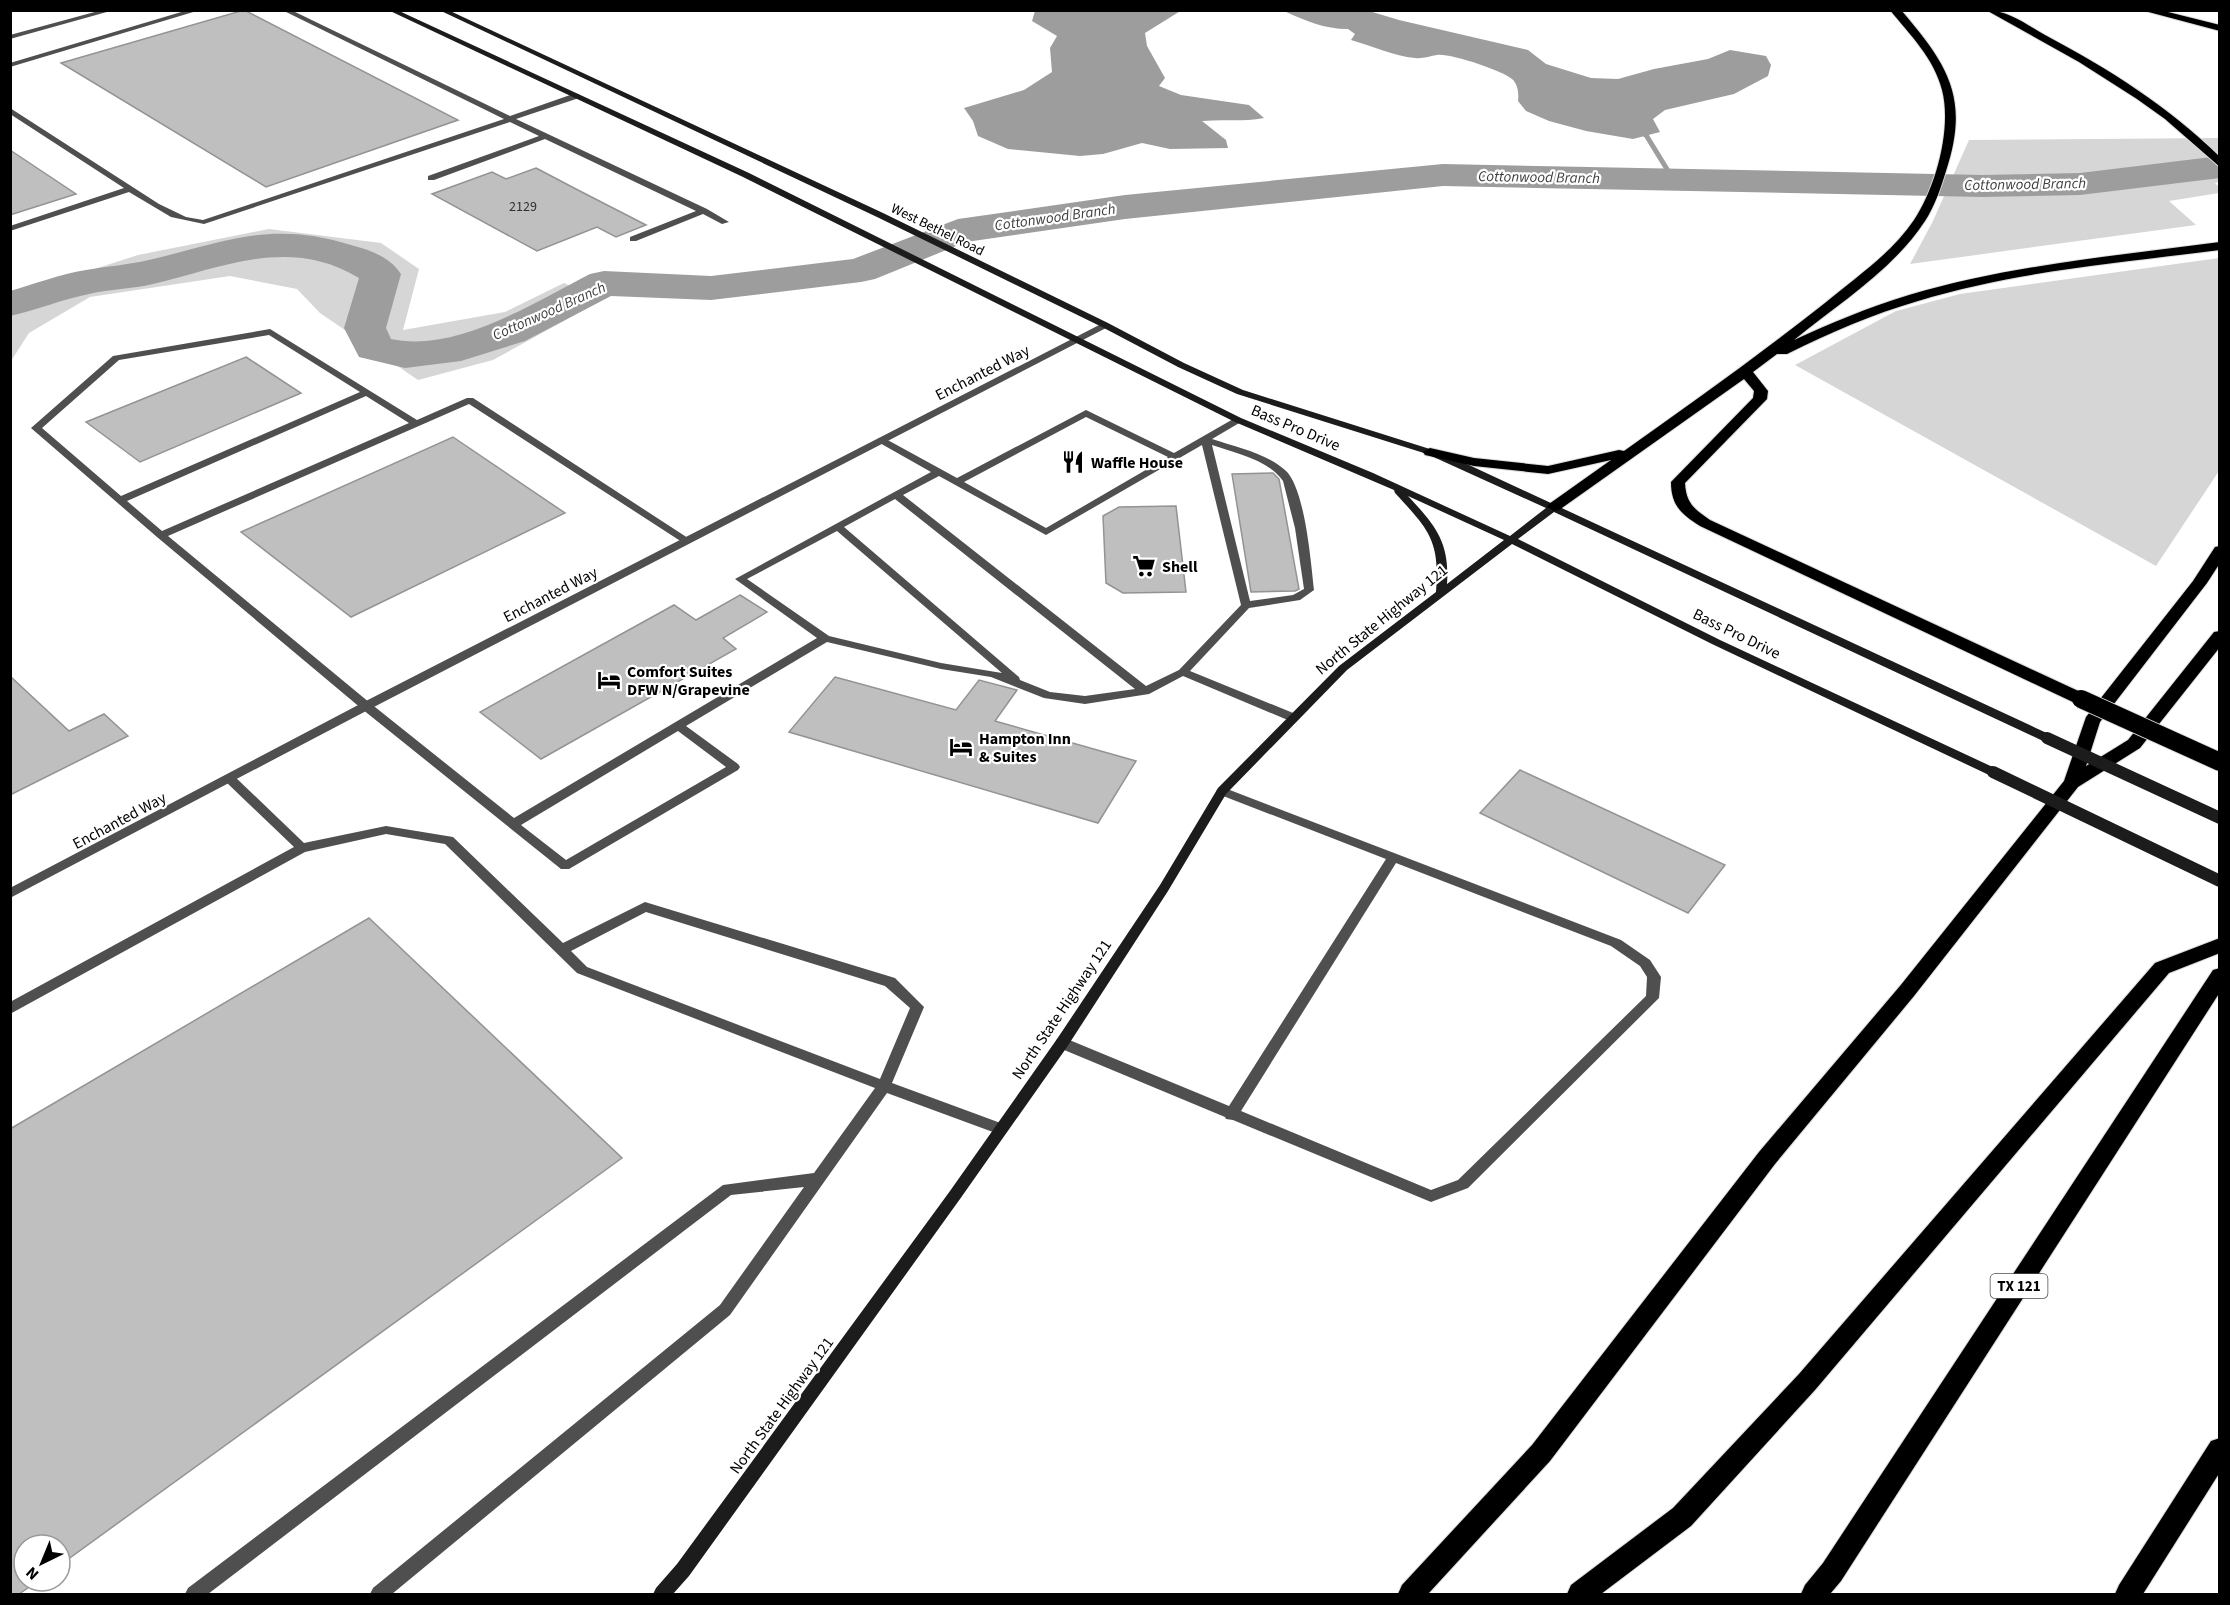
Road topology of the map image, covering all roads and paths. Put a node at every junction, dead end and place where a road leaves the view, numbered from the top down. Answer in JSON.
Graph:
{"nodes":[{"id":1,"x":111,"y":10,"type":"edge"},
{"id":2,"x":197,"y":10,"type":"edge"},
{"id":3,"x":285,"y":10,"type":"edge"},
{"id":4,"x":391,"y":10,"type":"edge"},
{"id":5,"x":442,"y":10,"type":"edge"},
{"id":6,"x":1895,"y":10,"type":"edge"},
{"id":7,"x":1991,"y":10,"type":"edge"},
{"id":8,"x":2146,"y":10,"type":"edge"},
{"id":9,"x":2220,"y":28,"type":"edge"},
{"id":10,"x":10,"y":37,"type":"edge"},
{"id":11,"x":10,"y":65,"type":"edge"},
{"id":12,"x":604,"y":86,"type":"junction"},
{"id":13,"x":595,"y":90,"type":"dead end"},
{"id":14,"x":586,"y":93,"type":"dead end"},
{"id":15,"x":576,"y":96,"type":"junction"},
{"id":16,"x":10,"y":110,"type":"edge"},
{"id":17,"x":510,"y":119,"type":"junction"},
{"id":18,"x":546,"y":136,"type":"junction"},
{"id":19,"x":2220,"y":164,"type":"edge"},
{"id":20,"x":431,"y":178,"type":"dead end"},
{"id":21,"x":130,"y":189,"type":"junction"},
{"id":22,"x":704,"y":211,"type":"junction"},
{"id":23,"x":725,"y":222,"type":"dead end"},
{"id":24,"x":10,"y":229,"type":"edge"},
{"id":25,"x":633,"y":239,"type":"dead end"},
{"id":26,"x":2220,"y":246,"type":"edge"},
{"id":27,"x":1105,"y":325,"type":"junction"},
{"id":28,"x":1076,"y":340,"type":"junction"},
{"id":29,"x":1751,"y":368,"type":"junction"},
{"id":30,"x":368,"y":392,"type":"junction"},
{"id":31,"x":1238,"y":420,"type":"junction"},
{"id":32,"x":416,"y":423,"type":"junction"},
{"id":33,"x":881,"y":440,"type":"junction"},
{"id":34,"x":1206,"y":440,"type":"junction"},
{"id":35,"x":1632,"y":450,"type":"junction"},
{"id":36,"x":1430,"y":452,"type":"junction"},
{"id":37,"x":1175,"y":458,"type":"junction"},
{"id":38,"x":939,"y":472,"type":"junction"},
{"id":39,"x":957,"y":482,"type":"junction"},
{"id":40,"x":1396,"y":488,"type":"junction"},
{"id":41,"x":896,"y":495,"type":"junction"},
{"id":42,"x":120,"y":500,"type":"junction"},
{"id":43,"x":1554,"y":507,"type":"junction"},
{"id":44,"x":837,"y":526,"type":"junction"},
{"id":45,"x":161,"y":535,"type":"junction"},
{"id":46,"x":686,"y":540,"type":"junction"},
{"id":47,"x":1512,"y":540,"type":"junction"},
{"id":48,"x":2220,"y":550,"type":"edge"},
{"id":49,"x":1441,"y":593,"type":"junction"},
{"id":50,"x":1246,"y":605,"type":"junction"},
{"id":51,"x":2220,"y":636,"type":"edge"},
{"id":52,"x":825,"y":638,"type":"junction"},
{"id":53,"x":1183,"y":672,"type":"junction"},
{"id":54,"x":1023,"y":686,"type":"junction"},
{"id":55,"x":1145,"y":691,"type":"junction"},
{"id":56,"x":366,"y":706,"type":"junction"},
{"id":57,"x":1294,"y":718,"type":"junction"},
{"id":58,"x":678,"y":726,"type":"junction"},
{"id":59,"x":2220,"y":762,"type":"edge"},
{"id":60,"x":229,"y":778,"type":"junction"},
{"id":61,"x":2072,"y":783,"type":"junction"},
{"id":62,"x":1222,"y":791,"type":"junction"},
{"id":63,"x":2220,"y":818,"type":"edge"},
{"id":64,"x":513,"y":824,"type":"junction"},
{"id":65,"x":302,"y":848,"type":"junction"},
{"id":66,"x":1394,"y":856,"type":"junction"},
{"id":67,"x":2220,"y":881,"type":"edge"},
{"id":68,"x":10,"y":894,"type":"edge"},
{"id":69,"x":2220,"y":945,"type":"edge"},
{"id":70,"x":561,"y":950,"type":"junction"},
{"id":71,"x":2220,"y":975,"type":"edge"},
{"id":72,"x":10,"y":1009,"type":"edge"},
{"id":73,"x":1062,"y":1043,"type":"junction"},
{"id":74,"x":884,"y":1086,"type":"junction"},
{"id":75,"x":1231,"y":1115,"type":"junction"},
{"id":76,"x":1001,"y":1129,"type":"junction"},
{"id":77,"x":818,"y":1179,"type":"junction"},
{"id":78,"x":2220,"y":1449,"type":"edge"},
{"id":79,"x":194,"y":1594,"type":"edge"},
{"id":80,"x":379,"y":1594,"type":"edge"},
{"id":81,"x":662,"y":1594,"type":"edge"},
{"id":82,"x":1411,"y":1594,"type":"edge"},
{"id":83,"x":1580,"y":1594,"type":"edge"},
{"id":84,"x":1814,"y":1594,"type":"edge"},
{"id":85,"x":2128,"y":1594,"type":"edge"}],
"edges":[{"from":1,"to":10,"type":"street"},
{"from":2,"to":11,"type":"street"},
{"from":3,"to":17,"type":"street"},
{"from":4,"to":15,"type":"main road"},
{"from":5,"to":12,"type":"main road","name":"West Bethel Road"},
{"from":6,"to":29,"type":"highway"},
{"from":7,"to":19,"type":"highway"},
{"from":8,"to":9,"type":"highway"},
{"from":12,"to":13,"type":"main road"},
{"from":12,"to":27,"type":"main road","name":"West Bethel Road"},
{"from":14,"to":15,"type":"main road"},
{"from":15,"to":17,"type":"street"},
{"from":15,"to":28,"type":"main road"},
{"from":16,"to":21,"type":"street"},
{"from":17,"to":18,"type":"street"},
{"from":17,"to":21,"type":"street"},
{"from":18,"to":20,"type":"street"},
{"from":18,"to":22,"type":"street"},
{"from":21,"to":24,"type":"street"},
{"from":22,"to":23,"type":"street"},
{"from":22,"to":25,"type":"street"},
{"from":26,"to":29,"type":"highway"},
{"from":27,"to":28,"type":"street","name":"Enchanted Way"},
{"from":27,"to":36,"type":"main road","name":"West Bethel Road"},
{"from":28,"to":31,"type":"main road"},
{"from":28,"to":33,"type":"street","name":"Enchanted Way"},
{"from":29,"to":35,"type":"highway"},
{"from":29,"to":59,"type":"highway","bridge":true},
{"from":30,"to":32,"type":"street"},
{"from":30,"to":42,"type":"street"},
{"from":30,"to":42,"type":"street"},
{"from":31,"to":34,"type":"street"},
{"from":31,"to":40,"type":"main road","name":"Bass Pro Drive"},
{"from":32,"to":45,"type":"street"},
{"from":32,"to":46,"type":"street"},
{"from":33,"to":38,"type":"street"},
{"from":33,"to":46,"type":"street","name":"Enchanted Way"},
{"from":34,"to":37,"type":"street"},
{"from":34,"to":50,"type":"street"},
{"from":34,"to":50,"type":"street"},
{"from":35,"to":36,"type":"highway"},
{"from":35,"to":43,"type":"highway"},
{"from":36,"to":43,"type":"main road"},
{"from":37,"to":39,"type":"street"},
{"from":37,"to":39,"type":"street"},
{"from":38,"to":39,"type":"street"},
{"from":38,"to":41,"type":"street"},
{"from":40,"to":47,"type":"main road","name":"Bass Pro Drive"},
{"from":40,"to":49,"type":"main road"},
{"from":41,"to":44,"type":"street"},
{"from":41,"to":55,"type":"street"},
{"from":42,"to":45,"type":"street"},
{"from":43,"to":47,"type":"main road","name":"North State Highway 121"},
{"from":43,"to":63,"type":"main road","bridge":true},
{"from":44,"to":52,"type":"street"},
{"from":44,"to":54,"type":"street"},
{"from":45,"to":56,"type":"street"},
{"from":46,"to":56,"type":"street","name":"Enchanted Way"},
{"from":47,"to":49,"type":"main road","name":"North State Highway 121"},
{"from":47,"to":67,"type":"main road","name":"Bass Pro Drive","bridge":true},
{"from":48,"to":61,"type":"highway"},
{"from":49,"to":57,"type":"main road","name":"North State Highway 121"},
{"from":50,"to":53,"type":"street"},
{"from":51,"to":61,"type":"highway"},
{"from":52,"to":54,"type":"street"},
{"from":52,"to":58,"type":"street"},
{"from":53,"to":55,"type":"street"},
{"from":53,"to":57,"type":"street"},
{"from":54,"to":55,"type":"street"},
{"from":56,"to":60,"type":"street","name":"Enchanted Way"},
{"from":56,"to":64,"type":"street"},
{"from":57,"to":62,"type":"main road","name":"North State Highway 121"},
{"from":58,"to":64,"type":"street"},
{"from":58,"to":64,"type":"street"},
{"from":60,"to":65,"type":"street"},
{"from":60,"to":68,"type":"street","name":"Enchanted Way"},
{"from":61,"to":82,"type":"highway"},
{"from":62,"to":66,"type":"street"},
{"from":62,"to":73,"type":"main road","name":"North State Highway 121"},
{"from":65,"to":70,"type":"street"},
{"from":65,"to":72,"type":"street"},
{"from":66,"to":75,"type":"street"},
{"from":66,"to":75,"type":"street"},
{"from":69,"to":83,"type":"highway"},
{"from":70,"to":74,"type":"street"},
{"from":70,"to":74,"type":"street"},
{"from":71,"to":84,"type":"highway","number":"TX 121"},
{"from":73,"to":75,"type":"street"},
{"from":73,"to":76,"type":"main road","name":"North State Highway 121"},
{"from":74,"to":76,"type":"street"},
{"from":74,"to":77,"type":"street"},
{"from":76,"to":81,"type":"main road","name":"North State Highway 121"},
{"from":77,"to":79,"type":"street"},
{"from":77,"to":80,"type":"street"},
{"from":78,"to":85,"type":"highway"}]}
